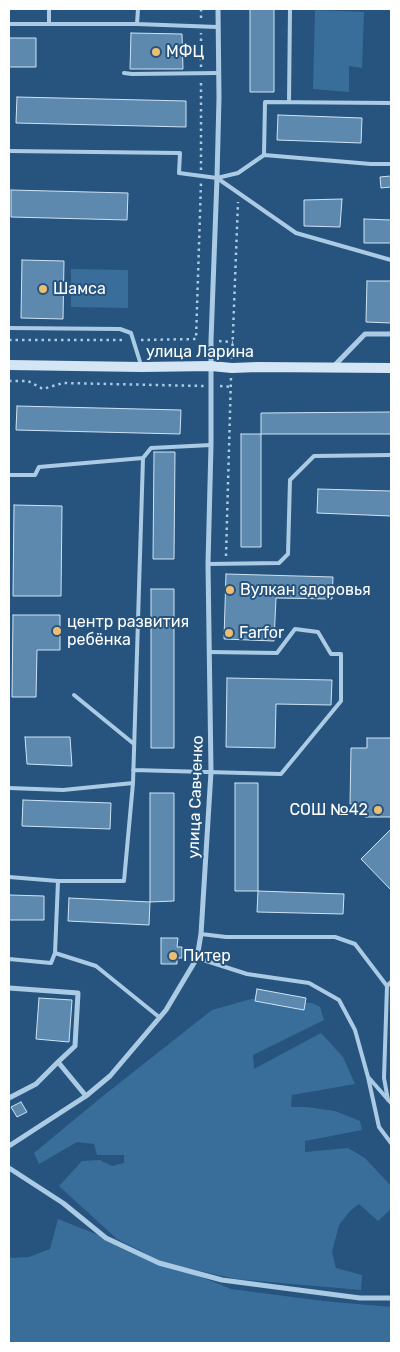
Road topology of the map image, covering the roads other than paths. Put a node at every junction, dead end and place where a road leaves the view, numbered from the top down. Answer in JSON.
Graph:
{"nodes":[{"id":1,"x":49,"y":9,"type":"edge"},
{"id":2,"x":138,"y":9,"type":"edge"},
{"id":3,"x":218,"y":9,"type":"edge"},
{"id":4,"x":290,"y":9,"type":"edge"},
{"id":5,"x":9,"y":24,"type":"edge"},
{"id":6,"x":49,"y":24,"type":"junction"},
{"id":7,"x":137,"y":24,"type":"junction"},
{"id":8,"x":218,"y":27,"type":"junction"},
{"id":9,"x":124,"y":73,"type":"dead end"},
{"id":10,"x":218,"y":73,"type":"junction"},
{"id":11,"x":289,"y":102,"type":"junction"},
{"id":12,"x":391,"y":103,"type":"edge"},
{"id":13,"x":9,"y":152,"type":"edge"},
{"id":14,"x":264,"y":155,"type":"junction"},
{"id":15,"x":391,"y":164,"type":"edge"},
{"id":16,"x":218,"y":178,"type":"junction"},
{"id":17,"x":391,"y":260,"type":"edge"},
{"id":18,"x":9,"y":328,"type":"edge"},
{"id":19,"x":391,"y":334,"type":"edge"},
{"id":20,"x":9,"y":365,"type":"edge"},
{"id":21,"x":211,"y":366,"type":"junction"},
{"id":22,"x":332,"y":367,"type":"junction"},
{"id":23,"x":142,"y":368,"type":"junction"},
{"id":24,"x":391,"y":368,"type":"edge"},
{"id":25,"x":211,"y":445,"type":"junction"},
{"id":26,"x":391,"y":455,"type":"edge"},
{"id":27,"x":143,"y":458,"type":"junction"},
{"id":28,"x":9,"y":475,"type":"edge"},
{"id":29,"x":208,"y":564,"type":"junction"},
{"id":30,"x":209,"y":652,"type":"junction"},
{"id":31,"x":74,"y":695,"type":"dead end"},
{"id":32,"x":134,"y":744,"type":"junction"},
{"id":33,"x":133,"y":770,"type":"junction"},
{"id":34,"x":211,"y":772,"type":"junction"},
{"id":35,"x":132,"y":783,"type":"junction"},
{"id":36,"x":9,"y":788,"type":"edge"},
{"id":37,"x":9,"y":877,"type":"edge"},
{"id":38,"x":58,"y":881,"type":"junction"},
{"id":39,"x":201,"y":934,"type":"junction"},
{"id":40,"x":55,"y":953,"type":"junction"},
{"id":41,"x":196,"y":958,"type":"junction"},
{"id":42,"x":9,"y":959,"type":"edge"},
{"id":43,"x":391,"y":982,"type":"edge"},
{"id":44,"x":387,"y":986,"type":"junction"},
{"id":45,"x":9,"y":988,"type":"edge"},
{"id":46,"x":159,"y":1017,"type":"junction"},
{"id":47,"x":58,"y":1062,"type":"junction"},
{"id":48,"x":368,"y":1077,"type":"junction"},
{"id":49,"x":86,"y":1096,"type":"junction"},
{"id":50,"x":9,"y":1098,"type":"edge"},
{"id":51,"x":390,"y":1101,"type":"edge"},
{"id":52,"x":391,"y":1143,"type":"edge"},
{"id":53,"x":9,"y":1146,"type":"edge"},
{"id":54,"x":9,"y":1168,"type":"edge"},
{"id":55,"x":391,"y":1298,"type":"edge"}],
"edges":[{"from":1,"to":6,"type":"lane"},
{"from":2,"to":7,"type":"lane"},
{"from":3,"to":8,"type":"street","name":"улица Савченко"},
{"from":4,"to":11,"type":"lane"},
{"from":5,"to":6,"type":"lane"},
{"from":6,"to":7,"type":"lane"},
{"from":7,"to":8,"type":"lane"},
{"from":8,"to":10,"type":"street","name":"улица Савченко"},
{"from":9,"to":10,"type":"lane"},
{"from":10,"to":16,"type":"street","name":"улица Савченко"},
{"from":11,"to":12,"type":"lane"},
{"from":11,"to":14,"type":"lane"},
{"from":13,"to":16,"type":"lane"},
{"from":14,"to":15,"type":"lane"},
{"from":14,"to":16,"type":"lane"},
{"from":16,"to":17,"type":"lane"},
{"from":16,"to":21,"type":"street","name":"улица Савченко"},
{"from":18,"to":23,"type":"lane"},
{"from":19,"to":22,"type":"street"},
{"from":20,"to":23,"type":"main road","name":"улица Ларина"},
{"from":21,"to":22,"type":"main road","name":"улица Ларина"},
{"from":21,"to":23,"type":"main road","name":"улица Ларина"},
{"from":21,"to":25,"type":"street","name":"улица Савченко"},
{"from":22,"to":24,"type":"main road","name":"улица Ларина"},
{"from":25,"to":27,"type":"lane"},
{"from":25,"to":29,"type":"street","name":"улица Савченко"},
{"from":26,"to":29,"type":"lane"},
{"from":27,"to":28,"type":"lane"},
{"from":27,"to":32,"type":"lane"},
{"from":29,"to":30,"type":"street","name":"улица Савченко"},
{"from":30,"to":34,"type":"street","name":"улица Савченко"},
{"from":30,"to":34,"type":"lane"},
{"from":31,"to":32,"type":"lane"},
{"from":32,"to":33,"type":"lane"},
{"from":33,"to":34,"type":"lane"},
{"from":33,"to":35,"type":"lane"},
{"from":34,"to":39,"type":"street","name":"улица Савченко"},
{"from":35,"to":36,"type":"lane"},
{"from":35,"to":38,"type":"lane"},
{"from":37,"to":38,"type":"lane"},
{"from":38,"to":40,"type":"lane"},
{"from":39,"to":41,"type":"street","name":"улица Савченко"},
{"from":39,"to":44,"type":"lane"},
{"from":40,"to":42,"type":"lane"},
{"from":40,"to":46,"type":"lane"},
{"from":41,"to":46,"type":"street","name":"улица Савченко"},
{"from":41,"to":48,"type":"lane"},
{"from":43,"to":44,"type":"lane"},
{"from":44,"to":51,"type":"lane"},
{"from":45,"to":47,"type":"street"},
{"from":46,"to":49,"type":"street","name":"улица Савченко"},
{"from":47,"to":49,"type":"street"},
{"from":47,"to":50,"type":"street"},
{"from":48,"to":51,"type":"lane"},
{"from":48,"to":52,"type":"lane"},
{"from":49,"to":53,"type":"street","name":"улица Савченко"},
{"from":54,"to":55,"type":"street"}]}
